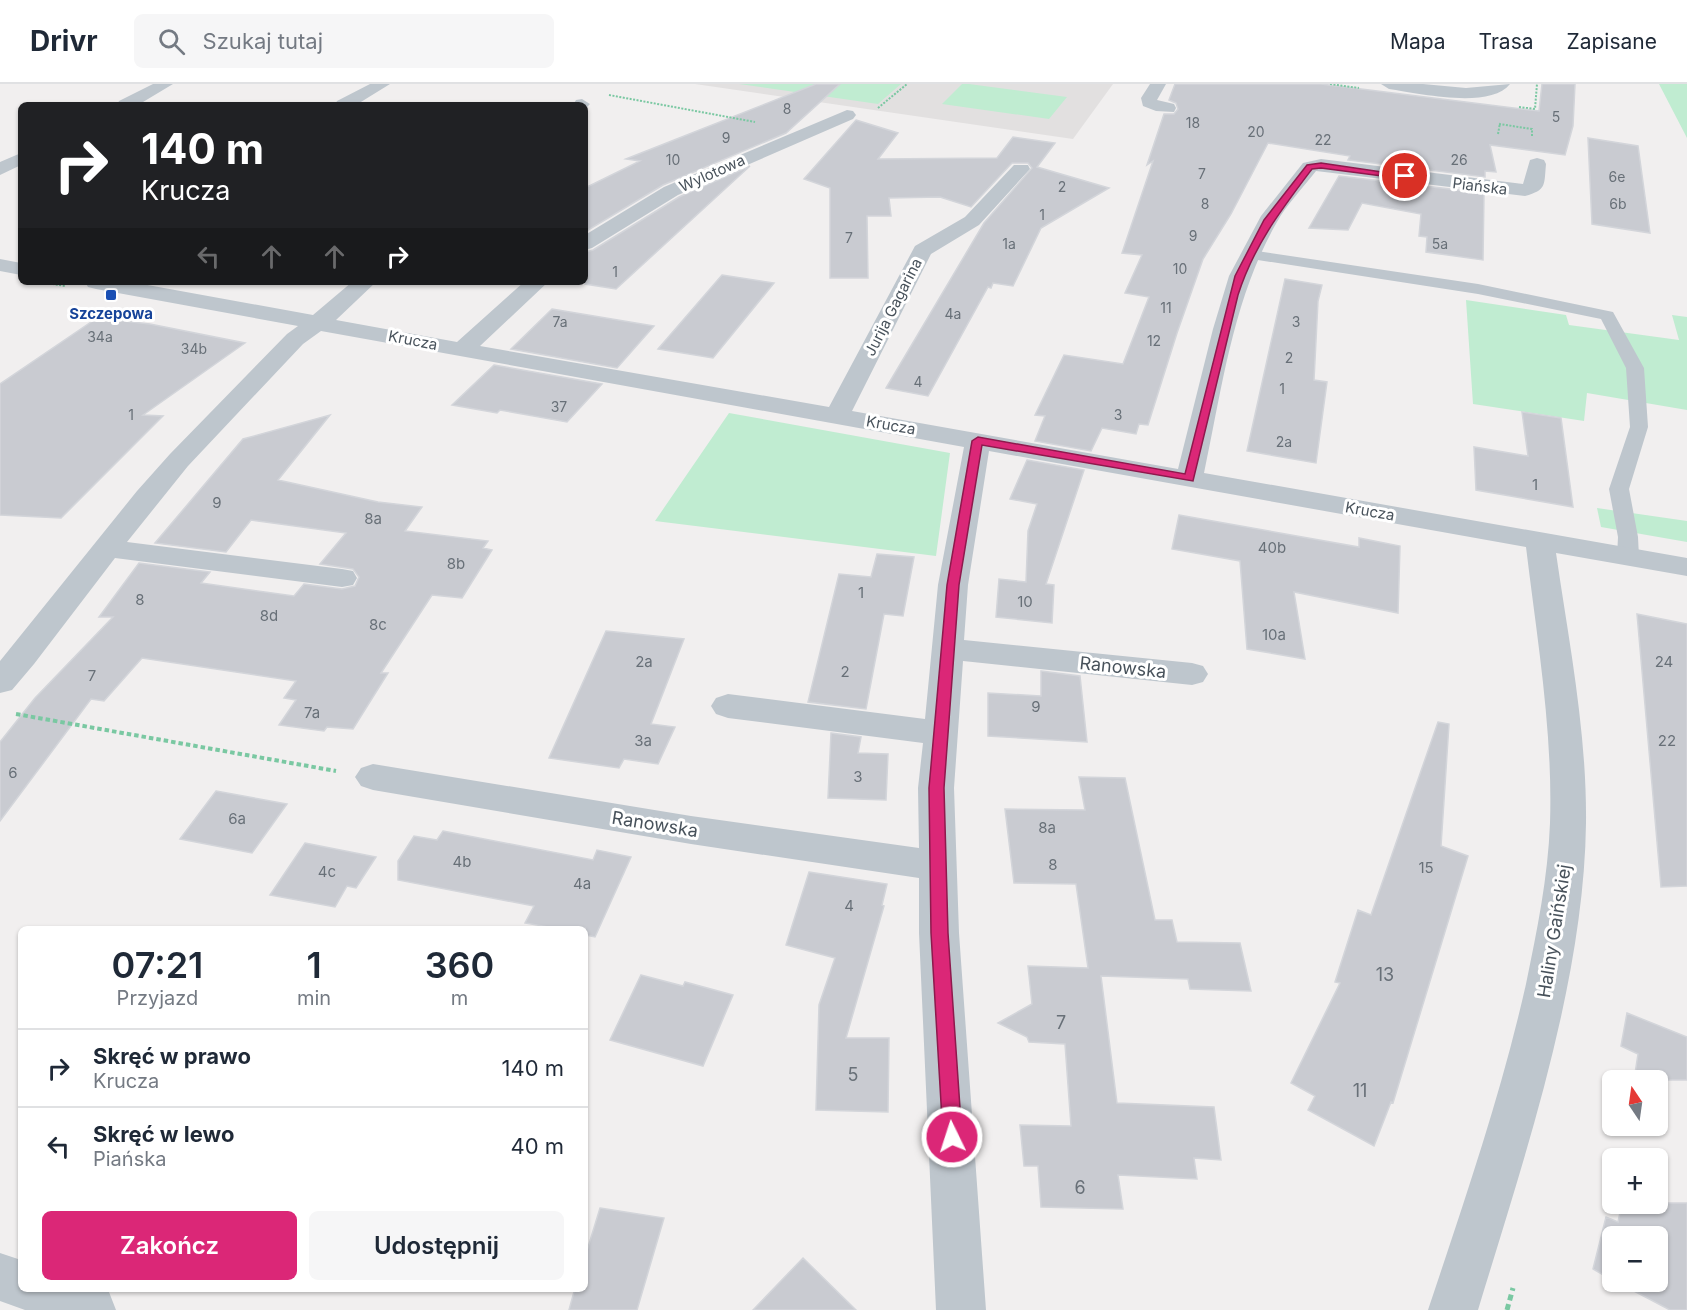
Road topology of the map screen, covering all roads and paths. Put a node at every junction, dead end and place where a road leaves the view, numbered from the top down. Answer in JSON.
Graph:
{"nodes":[{"id":1,"x":165,"y":84,"type":"edge"},
{"id":2,"x":382,"y":84,"type":"edge"},
{"id":3,"x":908,"y":84,"type":"edge"},
{"id":4,"x":1158,"y":84,"type":"edge"},
{"id":5,"x":1389,"y":84,"type":"edge"},
{"id":6,"x":1502,"y":84,"type":"edge"},
{"id":7,"x":130,"y":102,"type":"edge"},
{"id":8,"x":349,"y":102,"type":"edge"},
{"id":9,"x":586,"y":102,"type":"edge"},
{"id":10,"x":881,"y":106,"type":"dead end"},
{"id":11,"x":1168,"y":108,"type":"dead end"},
{"id":12,"x":847,"y":115,"type":"dead end"},
{"id":13,"x":1501,"y":117,"type":"dead end"},
{"id":14,"x":1499,"y":124,"type":"junction"},
{"id":15,"x":1527,"y":128,"type":"dead end"},
{"id":16,"x":805,"y":133,"type":"junction"},
{"id":17,"x":1498,"y":134,"type":"dead end"},
{"id":18,"x":18,"y":160,"type":"edge"},
{"id":19,"x":1537,"y":164,"type":"dead end"},
{"id":20,"x":0,"y":169,"type":"edge"},
{"id":21,"x":1021,"y":169,"type":"dead end"},
{"id":22,"x":588,"y":242,"type":"edge"},
{"id":23,"x":1250,"y":255,"type":"junction"},
{"id":24,"x":0,"y":265,"type":"edge"},
{"id":25,"x":18,"y":268,"type":"edge"},
{"id":26,"x":113,"y":285,"type":"edge"},
{"id":27,"x":361,"y":285,"type":"edge"},
{"id":28,"x":534,"y":285,"type":"edge"},
{"id":29,"x":318,"y":322,"type":"junction"},
{"id":30,"x":462,"y":350,"type":"junction"},
{"id":31,"x":838,"y":415,"type":"junction"},
{"id":32,"x":978,"y":441,"type":"junction"},
{"id":33,"x":1189,"y":478,"type":"junction"},
{"id":34,"x":1540,"y":541,"type":"junction"},
{"id":35,"x":107,"y":548,"type":"junction"},
{"id":36,"x":1628,"y":557,"type":"junction"},
{"id":37,"x":1687,"y":567,"type":"edge"},
{"id":38,"x":342,"y":578,"type":"dead end"},
{"id":39,"x":946,"y":650,"type":"junction"},
{"id":40,"x":1192,"y":674,"type":"dead end"},
{"id":41,"x":0,"y":682,"type":"edge"},
{"id":42,"x":728,"y":706,"type":"dead end"},
{"id":43,"x":12,"y":713,"type":"dead end"},
{"id":44,"x":939,"y":733,"type":"junction"},
{"id":45,"x":373,"y":777,"type":"joint"},
{"id":46,"x":937,"y":866,"type":"junction"},
{"id":47,"x":0,"y":1277,"type":"edge"},
{"id":48,"x":18,"y":1284,"type":"edge"},
{"id":49,"x":42,"y":1292,"type":"edge"},
{"id":50,"x":91,"y":1310,"type":"edge"},
{"id":51,"x":960,"y":1310,"type":"edge"},
{"id":52,"x":1453,"y":1310,"type":"edge"}],
"edges":[{"from":1,"to":7,"type":"street"},
{"from":2,"to":8,"type":"street"},
{"from":3,"to":10,"type":"path"},
{"from":4,"to":11,"type":"street"},
{"from":5,"to":6,"type":"street"},
{"from":9,"to":16,"type":"path"},
{"from":12,"to":16,"type":"street","name":"Wylotowa"},
{"from":13,"to":14,"type":"path"},
{"from":14,"to":15,"type":"path"},
{"from":14,"to":17,"type":"path"},
{"from":16,"to":22,"type":"street","name":"Wylotowa"},
{"from":18,"to":20,"type":"street"},
{"from":19,"to":23,"type":"street","name":"Piańska"},
{"from":21,"to":31,"type":"street","name":"Jurija Gagarina"},
{"from":23,"to":33,"type":"street","name":"Piańska"},
{"from":23,"to":36,"type":"lane"},
{"from":24,"to":25,"type":"street"},
{"from":26,"to":29,"type":"street","name":"Krucza"},
{"from":27,"to":29,"type":"street"},
{"from":28,"to":30,"type":"street"},
{"from":29,"to":30,"type":"street","name":"Krucza"},
{"from":29,"to":35,"type":"street"},
{"from":30,"to":31,"type":"street","name":"Krucza"},
{"from":31,"to":32,"type":"street","name":"Krucza"},
{"from":32,"to":33,"type":"street","name":"Krucza"},
{"from":32,"to":39,"type":"street"},
{"from":33,"to":34,"type":"street","name":"Krucza"},
{"from":34,"to":36,"type":"street","name":"Krucza"},
{"from":34,"to":52,"type":"street","name":"Haliny Gaińskiej"},
{"from":35,"to":38,"type":"street"},
{"from":35,"to":41,"type":"street"},
{"from":36,"to":37,"type":"street","name":"Krucza"},
{"from":39,"to":40,"type":"street","name":"Ranowska"},
{"from":39,"to":44,"type":"street"},
{"from":42,"to":44,"type":"street"},
{"from":43,"to":45,"type":"path"},
{"from":44,"to":46,"type":"street"},
{"from":45,"to":46,"type":"street","name":"Ranowska"},
{"from":46,"to":51,"type":"street"},
{"from":47,"to":48,"type":"street"},
{"from":49,"to":50,"type":"street"}]}
